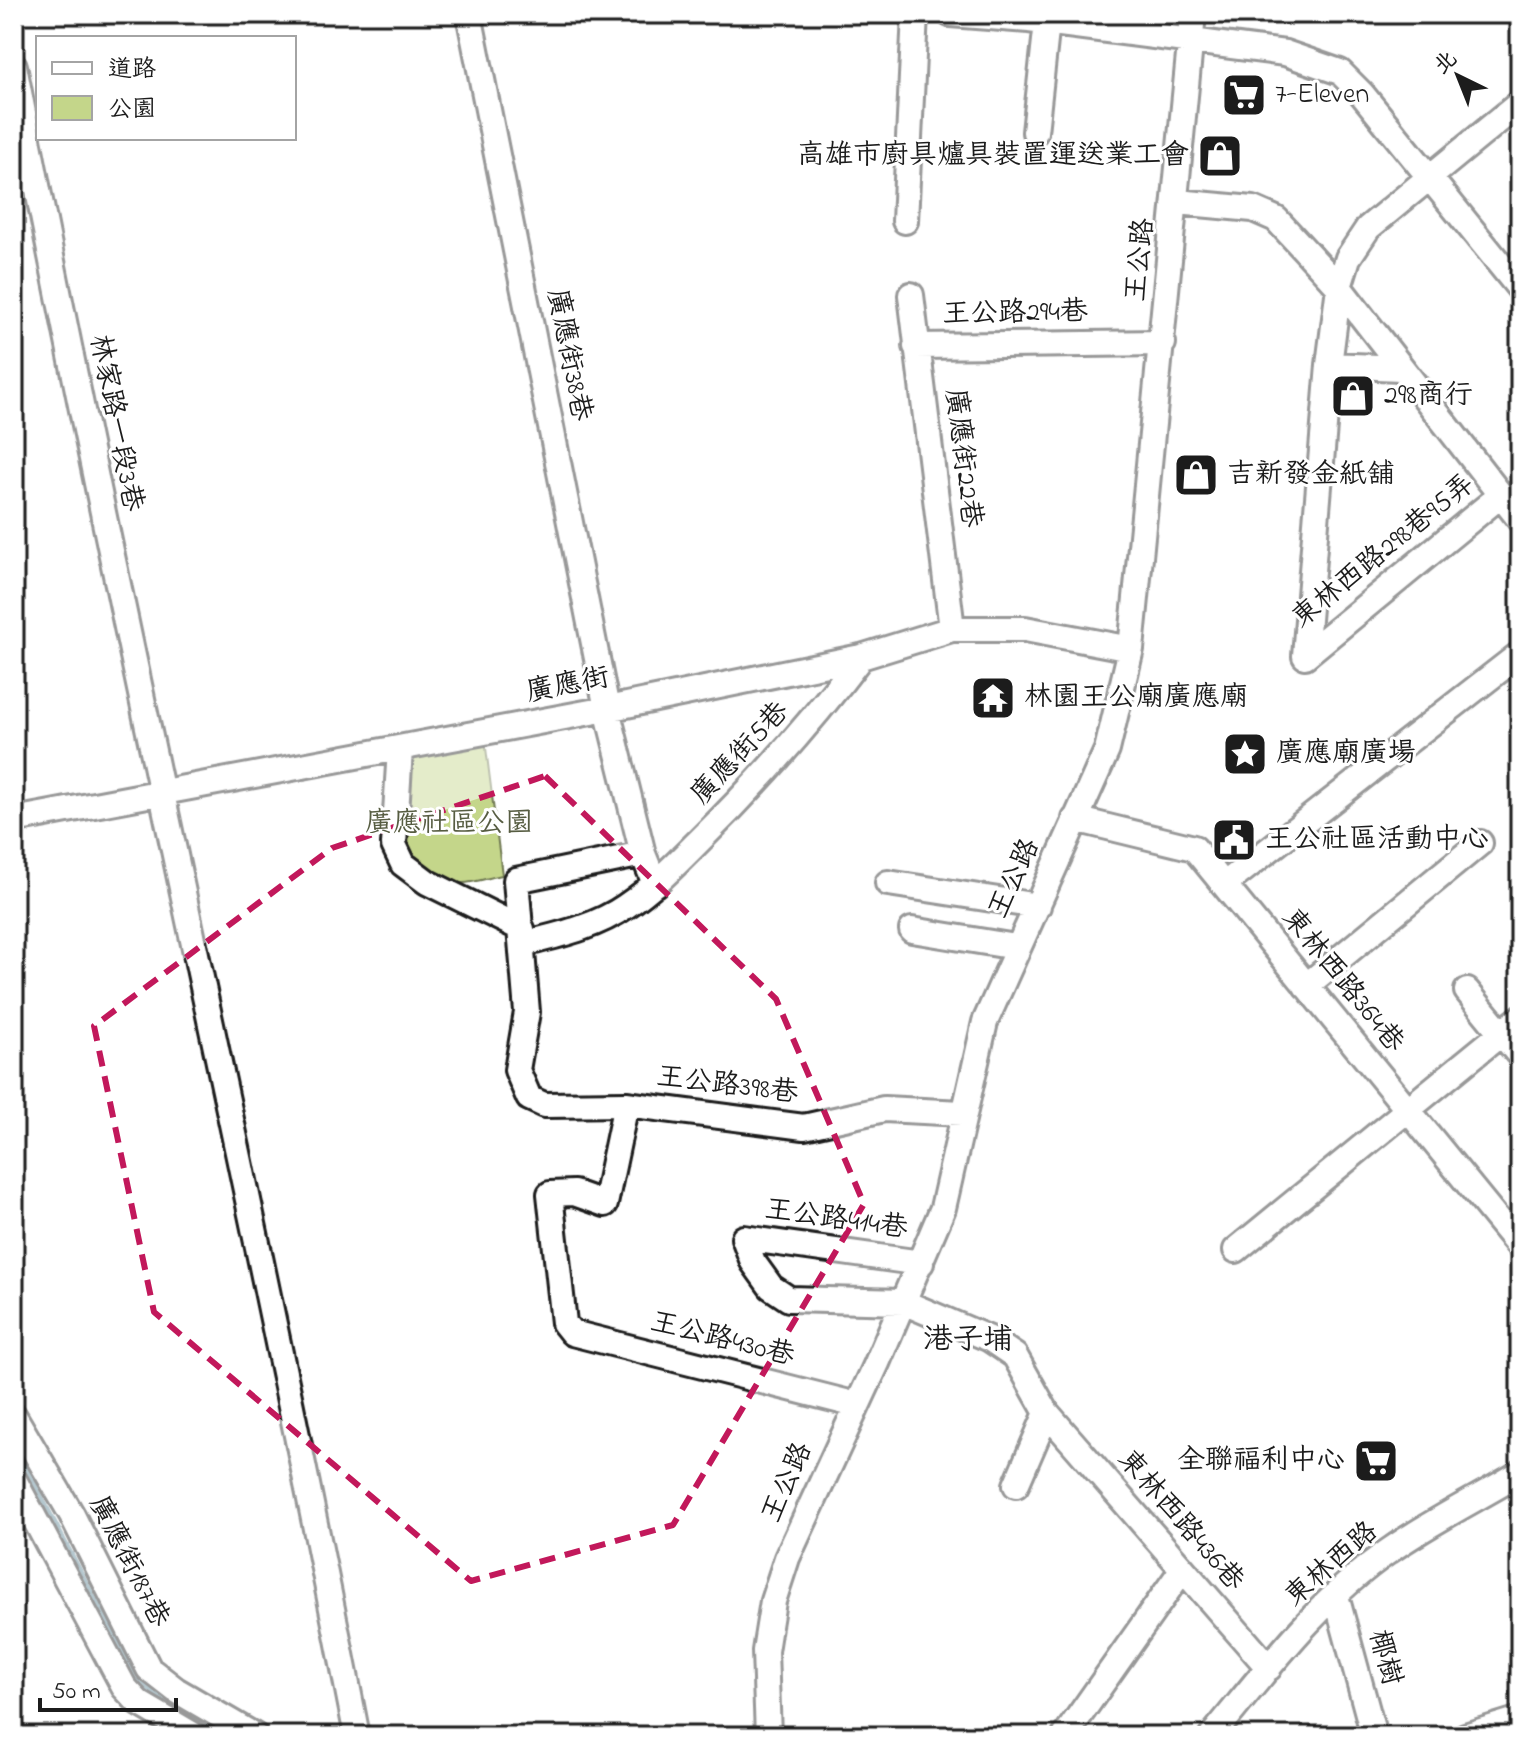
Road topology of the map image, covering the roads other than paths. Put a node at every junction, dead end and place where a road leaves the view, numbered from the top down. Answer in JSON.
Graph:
{"nodes":[{"id":1,"x":469,"y":14,"type":"edge"},
{"id":2,"x":915,"y":14,"type":"edge"},
{"id":3,"x":950,"y":14,"type":"edge"},
{"id":4,"x":1193,"y":14,"type":"edge"},
{"id":5,"x":1047,"y":22,"type":"junction"},
{"id":6,"x":1191,"y":39,"type":"junction"},
{"id":7,"x":14,"y":66,"type":"edge"},
{"id":8,"x":1520,"y":103,"type":"edge"},
{"id":9,"x":1035,"y":132,"type":"dead end"},
{"id":10,"x":1430,"y":178,"type":"junction"},
{"id":11,"x":1177,"y":202,"type":"junction"},
{"id":12,"x":905,"y":221,"type":"dead end"},
{"id":13,"x":1339,"y":287,"type":"junction"},
{"id":14,"x":1520,"y":289,"type":"edge"},
{"id":15,"x":911,"y":295,"type":"dead end"},
{"id":16,"x":1163,"y":343,"type":"junction"},
{"id":17,"x":916,"y":346,"type":"junction"},
{"id":18,"x":1329,"y":365,"type":"junction"},
{"id":19,"x":1401,"y":368,"type":"junction"},
{"id":20,"x":1501,"y":495,"type":"junction"},
{"id":21,"x":1520,"y":520,"type":"edge"},
{"id":22,"x":952,"y":629,"type":"junction"},
{"id":23,"x":1131,"y":649,"type":"junction"},
{"id":24,"x":1520,"y":654,"type":"edge"},
{"id":25,"x":861,"y":657,"type":"junction"},
{"id":26,"x":607,"y":709,"type":"junction"},
{"id":27,"x":400,"y":749,"type":"junction"},
{"id":28,"x":159,"y":792,"type":"junction"},
{"id":29,"x":1075,"y":819,"type":"junction"},
{"id":30,"x":14,"y":820,"type":"edge"},
{"id":31,"x":1480,"y":843,"type":"dead end"},
{"id":32,"x":643,"y":854,"type":"junction"},
{"id":33,"x":888,"y":883,"type":"dead end"},
{"id":34,"x":655,"y":884,"type":"junction"},
{"id":35,"x":1225,"y":884,"type":"junction"},
{"id":36,"x":1038,"y":906,"type":"junction"},
{"id":37,"x":912,"y":930,"type":"dead end"},
{"id":38,"x":522,"y":937,"type":"junction"},
{"id":39,"x":1016,"y":947,"type":"junction"},
{"id":40,"x":1306,"y":986,"type":"junction"},
{"id":41,"x":1467,"y":991,"type":"dead end"},
{"id":42,"x":1511,"y":1025,"type":"edge"},
{"id":43,"x":1520,"y":1056,"type":"edge"},
{"id":44,"x":626,"y":1104,"type":"junction"},
{"id":45,"x":1409,"y":1111,"type":"junction"},
{"id":46,"x":962,"y":1113,"type":"junction"},
{"id":47,"x":744,"y":1238,"type":"joint"},
{"id":48,"x":1520,"y":1247,"type":"edge"},
{"id":49,"x":1236,"y":1250,"type":"dead end"},
{"id":50,"x":921,"y":1263,"type":"junction"},
{"id":51,"x":903,"y":1302,"type":"junction"},
{"id":52,"x":857,"y":1405,"type":"junction"},
{"id":53,"x":1047,"y":1413,"type":"junction"},
{"id":54,"x":14,"y":1416,"type":"edge"},
{"id":55,"x":1520,"y":1473,"type":"edge"},
{"id":56,"x":14,"y":1480,"type":"edge"},
{"id":57,"x":1016,"y":1485,"type":"dead end"},
{"id":58,"x":1182,"y":1570,"type":"junction"},
{"id":59,"x":1336,"y":1596,"type":"junction"},
{"id":60,"x":1269,"y":1668,"type":"junction"},
{"id":61,"x":1520,"y":1719,"type":"edge"},
{"id":62,"x":195,"y":1736,"type":"edge"},
{"id":63,"x":255,"y":1736,"type":"edge"},
{"id":64,"x":357,"y":1736,"type":"edge"},
{"id":65,"x":768,"y":1736,"type":"edge"},
{"id":66,"x":1065,"y":1736,"type":"edge"},
{"id":67,"x":1212,"y":1736,"type":"edge"},
{"id":68,"x":1374,"y":1736,"type":"edge"},
{"id":69,"x":1465,"y":1736,"type":"edge"}],
"edges":[{"from":1,"to":26,"type":"street","name":"廣應街38巷"},
{"from":2,"to":12,"type":"street"},
{"from":3,"to":5,"type":"street"},
{"from":4,"to":6,"type":"street","name":"王公路"},
{"from":5,"to":6,"type":"street"},
{"from":5,"to":9,"type":"street"},
{"from":6,"to":10,"type":"street"},
{"from":6,"to":11,"type":"street","name":"王公路"},
{"from":7,"to":28,"type":"street","name":"林家路一段3巷"},
{"from":8,"to":10,"type":"street"},
{"from":10,"to":13,"type":"street"},
{"from":10,"to":14,"type":"street"},
{"from":11,"to":13,"type":"street"},
{"from":11,"to":16,"type":"street","name":"王公路"},
{"from":13,"to":18,"type":"street"},
{"from":13,"to":19,"type":"street"},
{"from":15,"to":17,"type":"street","name":"廣應街22巷"},
{"from":16,"to":17,"type":"street","name":"王公路294巷"},
{"from":16,"to":23,"type":"street","name":"王公路"},
{"from":17,"to":22,"type":"street","name":"廣應街22巷"},
{"from":18,"to":19,"type":"street"},
{"from":18,"to":20,"type":"street","name":"東林西路298巷95弄"},
{"from":19,"to":20,"type":"street"},
{"from":20,"to":21,"type":"street"},
{"from":22,"to":23,"type":"street","name":"廣應街"},
{"from":22,"to":25,"type":"street","name":"廣應街"},
{"from":23,"to":29,"type":"street","name":"王公路"},
{"from":24,"to":35,"type":"street"},
{"from":25,"to":26,"type":"street","name":"廣應街"},
{"from":25,"to":34,"type":"street","name":"廣應街5巷"},
{"from":26,"to":27,"type":"street","name":"廣應街"},
{"from":26,"to":32,"type":"street","name":"廣應街38巷"},
{"from":27,"to":28,"type":"street","name":"廣應街"},
{"from":27,"to":38,"type":"street"},
{"from":28,"to":30,"type":"street","name":"廣應街"},
{"from":28,"to":64,"type":"street","name":"林家路一段3巷"},
{"from":29,"to":35,"type":"street","name":"東林西路364巷"},
{"from":29,"to":36,"type":"street","name":"王公路"},
{"from":31,"to":40,"type":"street"},
{"from":32,"to":34,"type":"street","name":"廣應街38巷"},
{"from":32,"to":38,"type":"street"},
{"from":33,"to":36,"type":"street"},
{"from":34,"to":38,"type":"street","name":"廣應街5巷"},
{"from":35,"to":40,"type":"street","name":"東林西路364巷"},
{"from":36,"to":39,"type":"street","name":"王公路"},
{"from":37,"to":39,"type":"street"},
{"from":38,"to":44,"type":"street"},
{"from":39,"to":46,"type":"street","name":"王公路"},
{"from":40,"to":45,"type":"street","name":"東林西路364巷"},
{"from":41,"to":42,"type":"street"},
{"from":42,"to":43,"type":"street"},
{"from":42,"to":45,"type":"street"},
{"from":44,"to":46,"type":"street","name":"王公路398巷"},
{"from":44,"to":52,"type":"street","name":"王公路430巷"},
{"from":45,"to":48,"type":"street","name":"東林西路364巷"},
{"from":45,"to":49,"type":"street"},
{"from":46,"to":50,"type":"street","name":"王公路"},
{"from":47,"to":50,"type":"street","name":"王公路414巷"},
{"from":47,"to":51,"type":"street","name":"東林西路436巷"},
{"from":50,"to":51,"type":"street","name":"王公路"},
{"from":51,"to":52,"type":"street","name":"王公路"},
{"from":51,"to":53,"type":"street","name":"東林西路436巷"},
{"from":52,"to":65,"type":"street","name":"王公路"},
{"from":53,"to":57,"type":"street"},
{"from":53,"to":58,"type":"street","name":"東林西路436巷"},
{"from":54,"to":63,"type":"street","name":"廣應街187巷"},
{"from":55,"to":59,"type":"street","name":"東林西路"},
{"from":56,"to":62,"type":"street"},
{"from":58,"to":60,"type":"street","name":"東林西路436巷"},
{"from":58,"to":66,"type":"street"},
{"from":59,"to":60,"type":"street","name":"東林西路"},
{"from":59,"to":68,"type":"street","name":"椰樹"},
{"from":60,"to":67,"type":"street","name":"東林西路"},
{"from":61,"to":69,"type":"street"}]}
